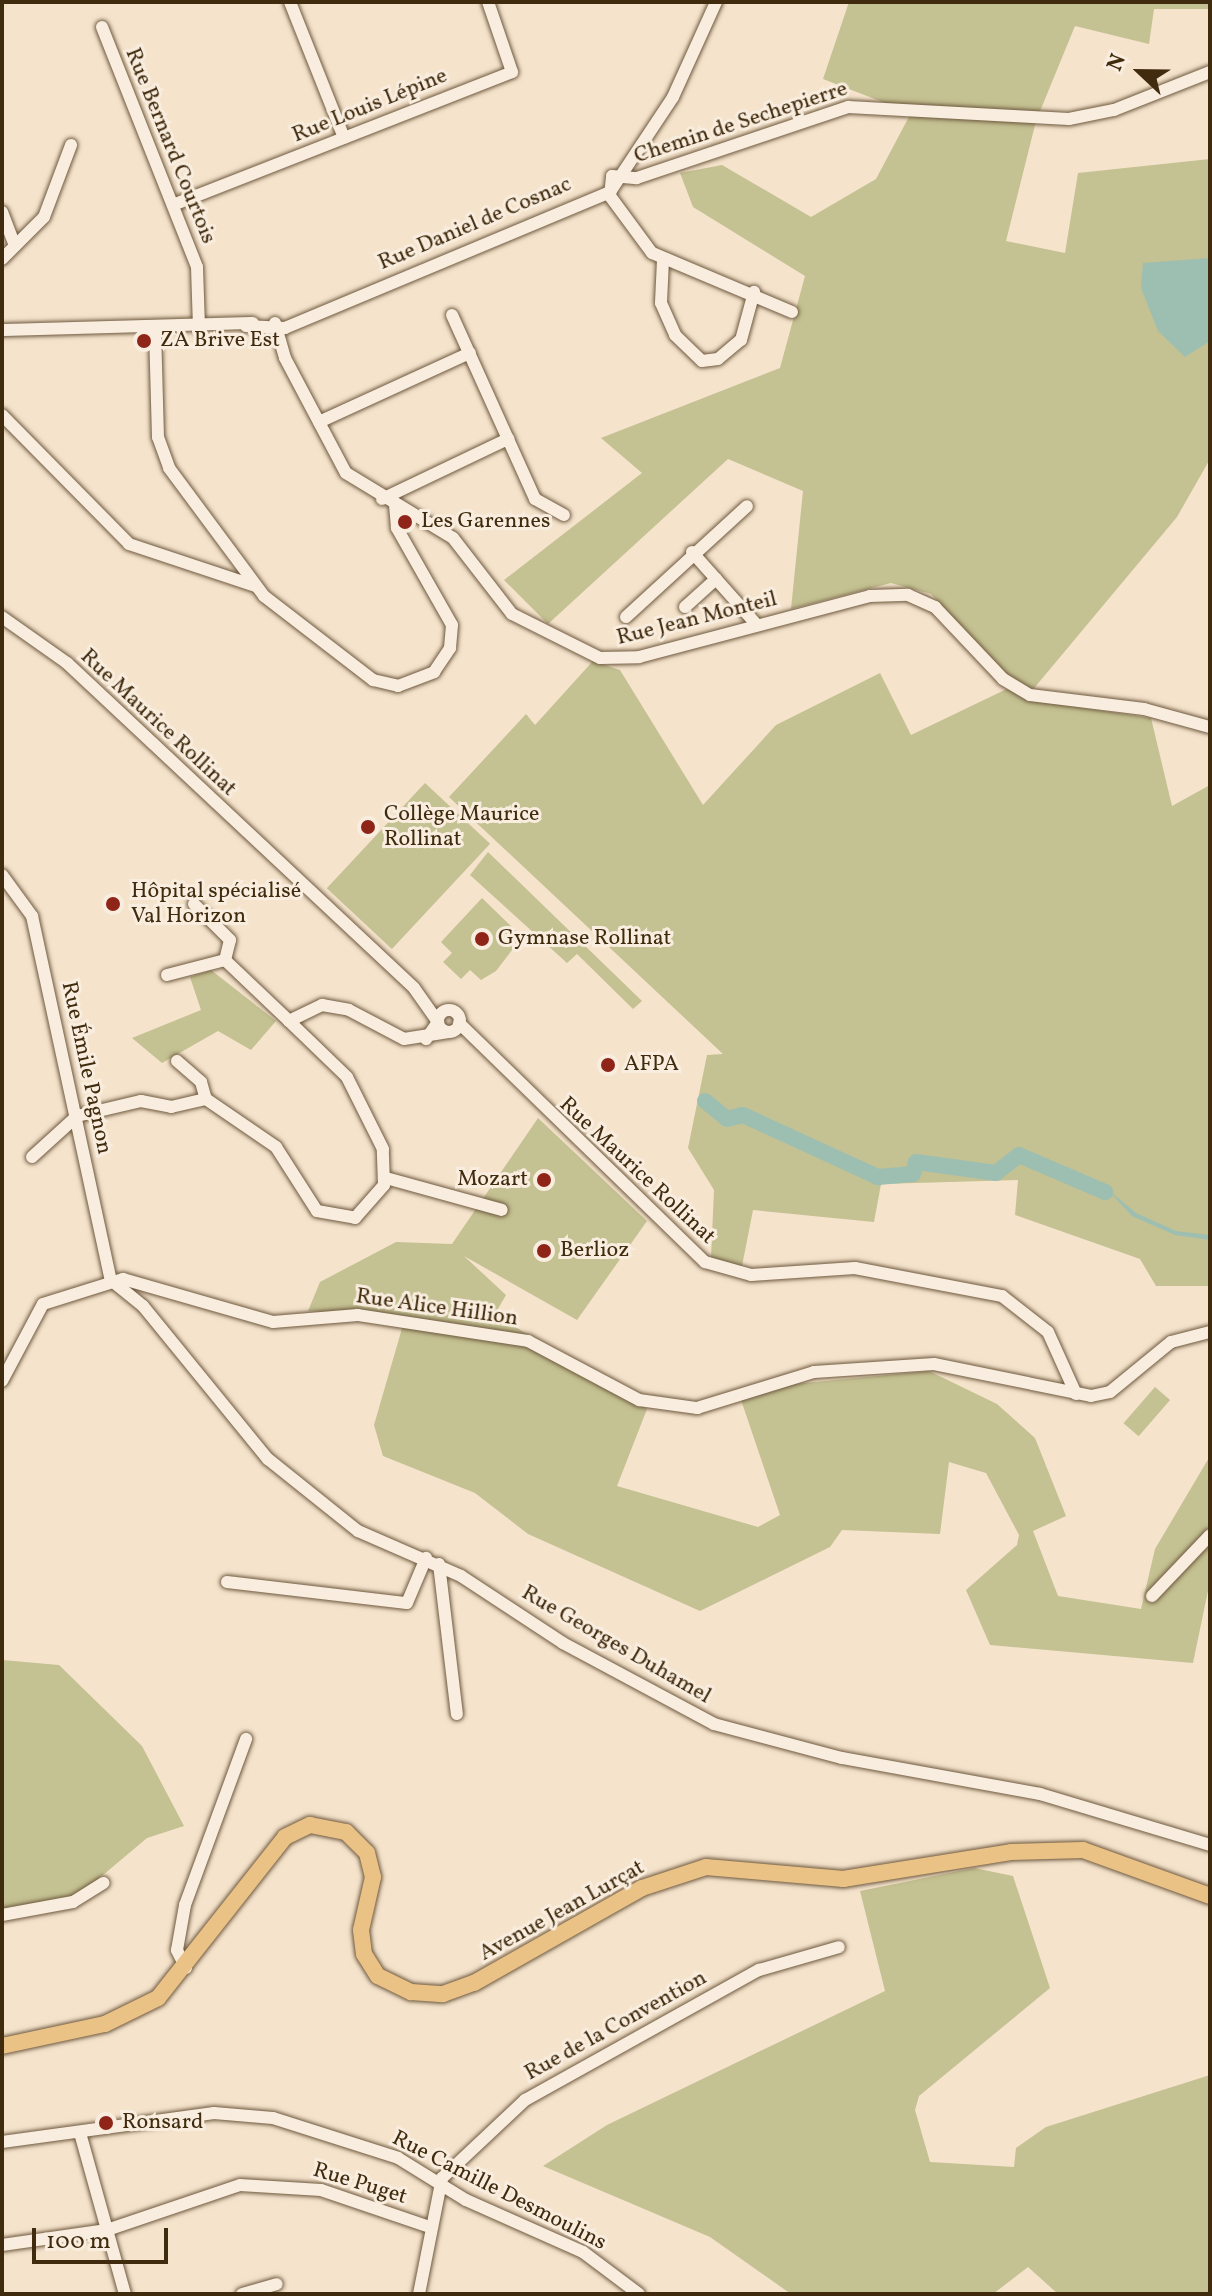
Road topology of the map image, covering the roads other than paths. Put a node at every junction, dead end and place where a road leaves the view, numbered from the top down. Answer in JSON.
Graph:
{"nodes":[{"id":1,"x":290,"y":2,"type":"edge"},
{"id":2,"x":488,"y":2,"type":"edge"},
{"id":3,"x":716,"y":2,"type":"edge"},
{"id":4,"x":102,"y":27,"type":"dead end"},
{"id":5,"x":1210,"y":72,"type":"edge"},
{"id":6,"x":344,"y":138,"type":"junction"},
{"id":7,"x":71,"y":145,"type":"dead end"},
{"id":8,"x":612,"y":183,"type":"junction"},
{"id":9,"x":173,"y":205,"type":"junction"},
{"id":10,"x":2,"y":212,"type":"edge"},
{"id":11,"x":15,"y":246,"type":"junction"},
{"id":12,"x":2,"y":259,"type":"edge"},
{"id":13,"x":663,"y":260,"type":"junction"},
{"id":14,"x":754,"y":292,"type":"junction"},
{"id":15,"x":792,"y":312,"type":"dead end"},
{"id":16,"x":452,"y":315,"type":"dead end"},
{"id":17,"x":276,"y":326,"type":"junction"},
{"id":18,"x":199,"y":328,"type":"junction"},
{"id":19,"x":251,"y":328,"type":"junction"},
{"id":20,"x":2,"y":330,"type":"edge"},
{"id":21,"x":155,"y":330,"type":"junction"},
{"id":22,"x":470,"y":353,"type":"junction"},
{"id":23,"x":285,"y":358,"type":"junction"},
{"id":24,"x":2,"y":415,"type":"edge"},
{"id":25,"x":319,"y":422,"type":"junction"},
{"id":26,"x":508,"y":439,"type":"junction"},
{"id":27,"x":388,"y":502,"type":"junction"},
{"id":28,"x":747,"y":506,"type":"dead end"},
{"id":29,"x":564,"y":515,"type":"dead end"},
{"id":30,"x":692,"y":552,"type":"junction"},
{"id":31,"x":716,"y":579,"type":"junction"},
{"id":32,"x":255,"y":586,"type":"junction"},
{"id":33,"x":685,"y":607,"type":"dead end"},
{"id":34,"x":2,"y":617,"type":"edge"},
{"id":35,"x":626,"y":617,"type":"dead end"},
{"id":36,"x":757,"y":625,"type":"junction"},
{"id":37,"x":1210,"y":727,"type":"edge"},
{"id":38,"x":2,"y":875,"type":"edge"},
{"id":39,"x":194,"y":904,"type":"dead end"},
{"id":40,"x":225,"y":960,"type":"junction"},
{"id":41,"x":167,"y":975,"type":"dead end"},
{"id":42,"x":421,"y":996,"type":"junction"},
{"id":43,"x":448,"y":1011,"type":"junction"},
{"id":44,"x":289,"y":1021,"type":"junction"},
{"id":45,"x":438,"y":1022,"type":"junction"},
{"id":46,"x":453,"y":1029,"type":"junction"},
{"id":47,"x":426,"y":1039,"type":"junction"},
{"id":48,"x":177,"y":1061,"type":"dead end"},
{"id":49,"x":206,"y":1099,"type":"junction"},
{"id":50,"x":77,"y":1116,"type":"junction"},
{"id":51,"x":32,"y":1157,"type":"dead end"},
{"id":52,"x":386,"y":1178,"type":"junction"},
{"id":53,"x":502,"y":1210,"type":"dead end"},
{"id":54,"x":111,"y":1280,"type":"junction"},
{"id":55,"x":1210,"y":1332,"type":"edge"},
{"id":56,"x":2,"y":1381,"type":"edge"},
{"id":57,"x":1076,"y":1394,"type":"junction"},
{"id":58,"x":1210,"y":1535,"type":"edge"},
{"id":59,"x":432,"y":1561,"type":"junction"},
{"id":60,"x":227,"y":1582,"type":"dead end"},
{"id":61,"x":1152,"y":1596,"type":"dead end"},
{"id":62,"x":457,"y":1714,"type":"dead end"},
{"id":63,"x":246,"y":1739,"type":"dead end"},
{"id":64,"x":1210,"y":1845,"type":"edge"},
{"id":65,"x":104,"y":1883,"type":"dead end"},
{"id":66,"x":1210,"y":1896,"type":"edge"},
{"id":67,"x":2,"y":1915,"type":"edge"},
{"id":68,"x":839,"y":1947,"type":"dead end"},
{"id":69,"x":186,"y":1968,"type":"junction"},
{"id":70,"x":2,"y":2046,"type":"edge"},
{"id":71,"x":80,"y":2133,"type":"junction"},
{"id":72,"x":2,"y":2142,"type":"edge"},
{"id":73,"x":441,"y":2184,"type":"junction"},
{"id":74,"x":427,"y":2226,"type":"junction"},
{"id":75,"x":107,"y":2230,"type":"junction"},
{"id":76,"x":2,"y":2245,"type":"edge"},
{"id":77,"x":277,"y":2284,"type":"dead end"},
{"id":78,"x":125,"y":2294,"type":"edge"},
{"id":79,"x":242,"y":2294,"type":"edge"},
{"id":80,"x":419,"y":2294,"type":"edge"},
{"id":81,"x":639,"y":2294,"type":"edge"}],
"edges":[{"from":1,"to":6,"type":"street"},
{"from":2,"to":6,"type":"street","name":"Rue Louis Lépine"},
{"from":3,"to":8,"type":"street"},
{"from":4,"to":9,"type":"street","name":"Rue Bernard Courtois"},
{"from":5,"to":8,"type":"street","name":"Chemin de Sechepierre"},
{"from":6,"to":9,"type":"street","name":"Rue Louis Lépine"},
{"from":7,"to":11,"type":"street"},
{"from":8,"to":13,"type":"street"},
{"from":8,"to":17,"type":"street","name":"Rue Daniel de Cosnac"},
{"from":9,"to":18,"type":"street","name":"Rue Bernard Courtois"},
{"from":10,"to":11,"type":"street"},
{"from":11,"to":12,"type":"street"},
{"from":13,"to":14,"type":"street"},
{"from":13,"to":14,"type":"street"},
{"from":14,"to":15,"type":"street"},
{"from":16,"to":22,"type":"street"},
{"from":17,"to":19,"type":"street","name":"Rue Daniel de Cosnac"},
{"from":17,"to":23,"type":"street","name":"Rue Jean Monteil"},
{"from":18,"to":19,"type":"street","name":"Rue Daniel de Cosnac"},
{"from":18,"to":21,"type":"street","name":"Rue Daniel de Cosnac"},
{"from":19,"to":23,"type":"street","name":"Rue Jean Monteil"},
{"from":20,"to":21,"type":"street","name":"Rue Daniel de Cosnac"},
{"from":21,"to":32,"type":"street"},
{"from":22,"to":25,"type":"street"},
{"from":22,"to":26,"type":"street"},
{"from":23,"to":25,"type":"street","name":"Rue Jean Monteil"},
{"from":24,"to":32,"type":"street"},
{"from":25,"to":27,"type":"street","name":"Rue Jean Monteil"},
{"from":26,"to":27,"type":"street"},
{"from":26,"to":29,"type":"street"},
{"from":27,"to":32,"type":"street"},
{"from":27,"to":36,"type":"street","name":"Rue Jean Monteil"},
{"from":28,"to":30,"type":"street"},
{"from":30,"to":31,"type":"street"},
{"from":30,"to":35,"type":"street"},
{"from":31,"to":33,"type":"street"},
{"from":31,"to":36,"type":"street"},
{"from":34,"to":42,"type":"street","name":"Rue Maurice Rollinat"},
{"from":36,"to":37,"type":"street","name":"Rue Jean Monteil"},
{"from":38,"to":50,"type":"street","name":"Rue Émile Pagnon"},
{"from":39,"to":40,"type":"street"},
{"from":40,"to":41,"type":"street"},
{"from":40,"to":44,"type":"street"},
{"from":42,"to":43,"type":"street","name":"Rue Maurice Rollinat"},
{"from":42,"to":45,"type":"street","name":"Rue Maurice Rollinat"},
{"from":43,"to":45,"type":"street"},
{"from":43,"to":46,"type":"street","name":"Rue Maurice Rollinat"},
{"from":44,"to":47,"type":"street"},
{"from":44,"to":52,"type":"street"},
{"from":45,"to":46,"type":"street","name":"Rue Maurice Rollinat"},
{"from":45,"to":47,"type":"street"},
{"from":46,"to":47,"type":"street"},
{"from":46,"to":57,"type":"street","name":"Rue Maurice Rollinat"},
{"from":48,"to":49,"type":"street"},
{"from":49,"to":50,"type":"street"},
{"from":49,"to":52,"type":"street"},
{"from":50,"to":51,"type":"street"},
{"from":50,"to":54,"type":"street","name":"Rue Émile Pagnon"},
{"from":52,"to":53,"type":"street"},
{"from":54,"to":56,"type":"street"},
{"from":54,"to":57,"type":"street","name":"Rue Alice Hillion"},
{"from":54,"to":59,"type":"street","name":"Rue Georges Duhamel"},
{"from":55,"to":57,"type":"street"},
{"from":58,"to":61,"type":"street"},
{"from":59,"to":60,"type":"street"},
{"from":59,"to":62,"type":"street"},
{"from":59,"to":64,"type":"street","name":"Rue Georges Duhamel"},
{"from":63,"to":69,"type":"street"},
{"from":65,"to":67,"type":"street"},
{"from":66,"to":69,"type":"main road","name":"Avenue Jean Lurçat"},
{"from":68,"to":73,"type":"street","name":"Rue de la Convention"},
{"from":69,"to":70,"type":"main road","name":"Avenue Jean Lurçat"},
{"from":71,"to":72,"type":"street","name":"Rue Camille Desmoulins"},
{"from":71,"to":73,"type":"street","name":"Rue Camille Desmoulins"},
{"from":71,"to":75,"type":"street"},
{"from":73,"to":74,"type":"street"},
{"from":73,"to":81,"type":"street","name":"Rue Camille Desmoulins"},
{"from":74,"to":75,"type":"street","name":"Rue Puget"},
{"from":74,"to":80,"type":"street"},
{"from":75,"to":76,"type":"street","name":"Rue Puget"},
{"from":75,"to":78,"type":"street"},
{"from":77,"to":79,"type":"street"}]}
